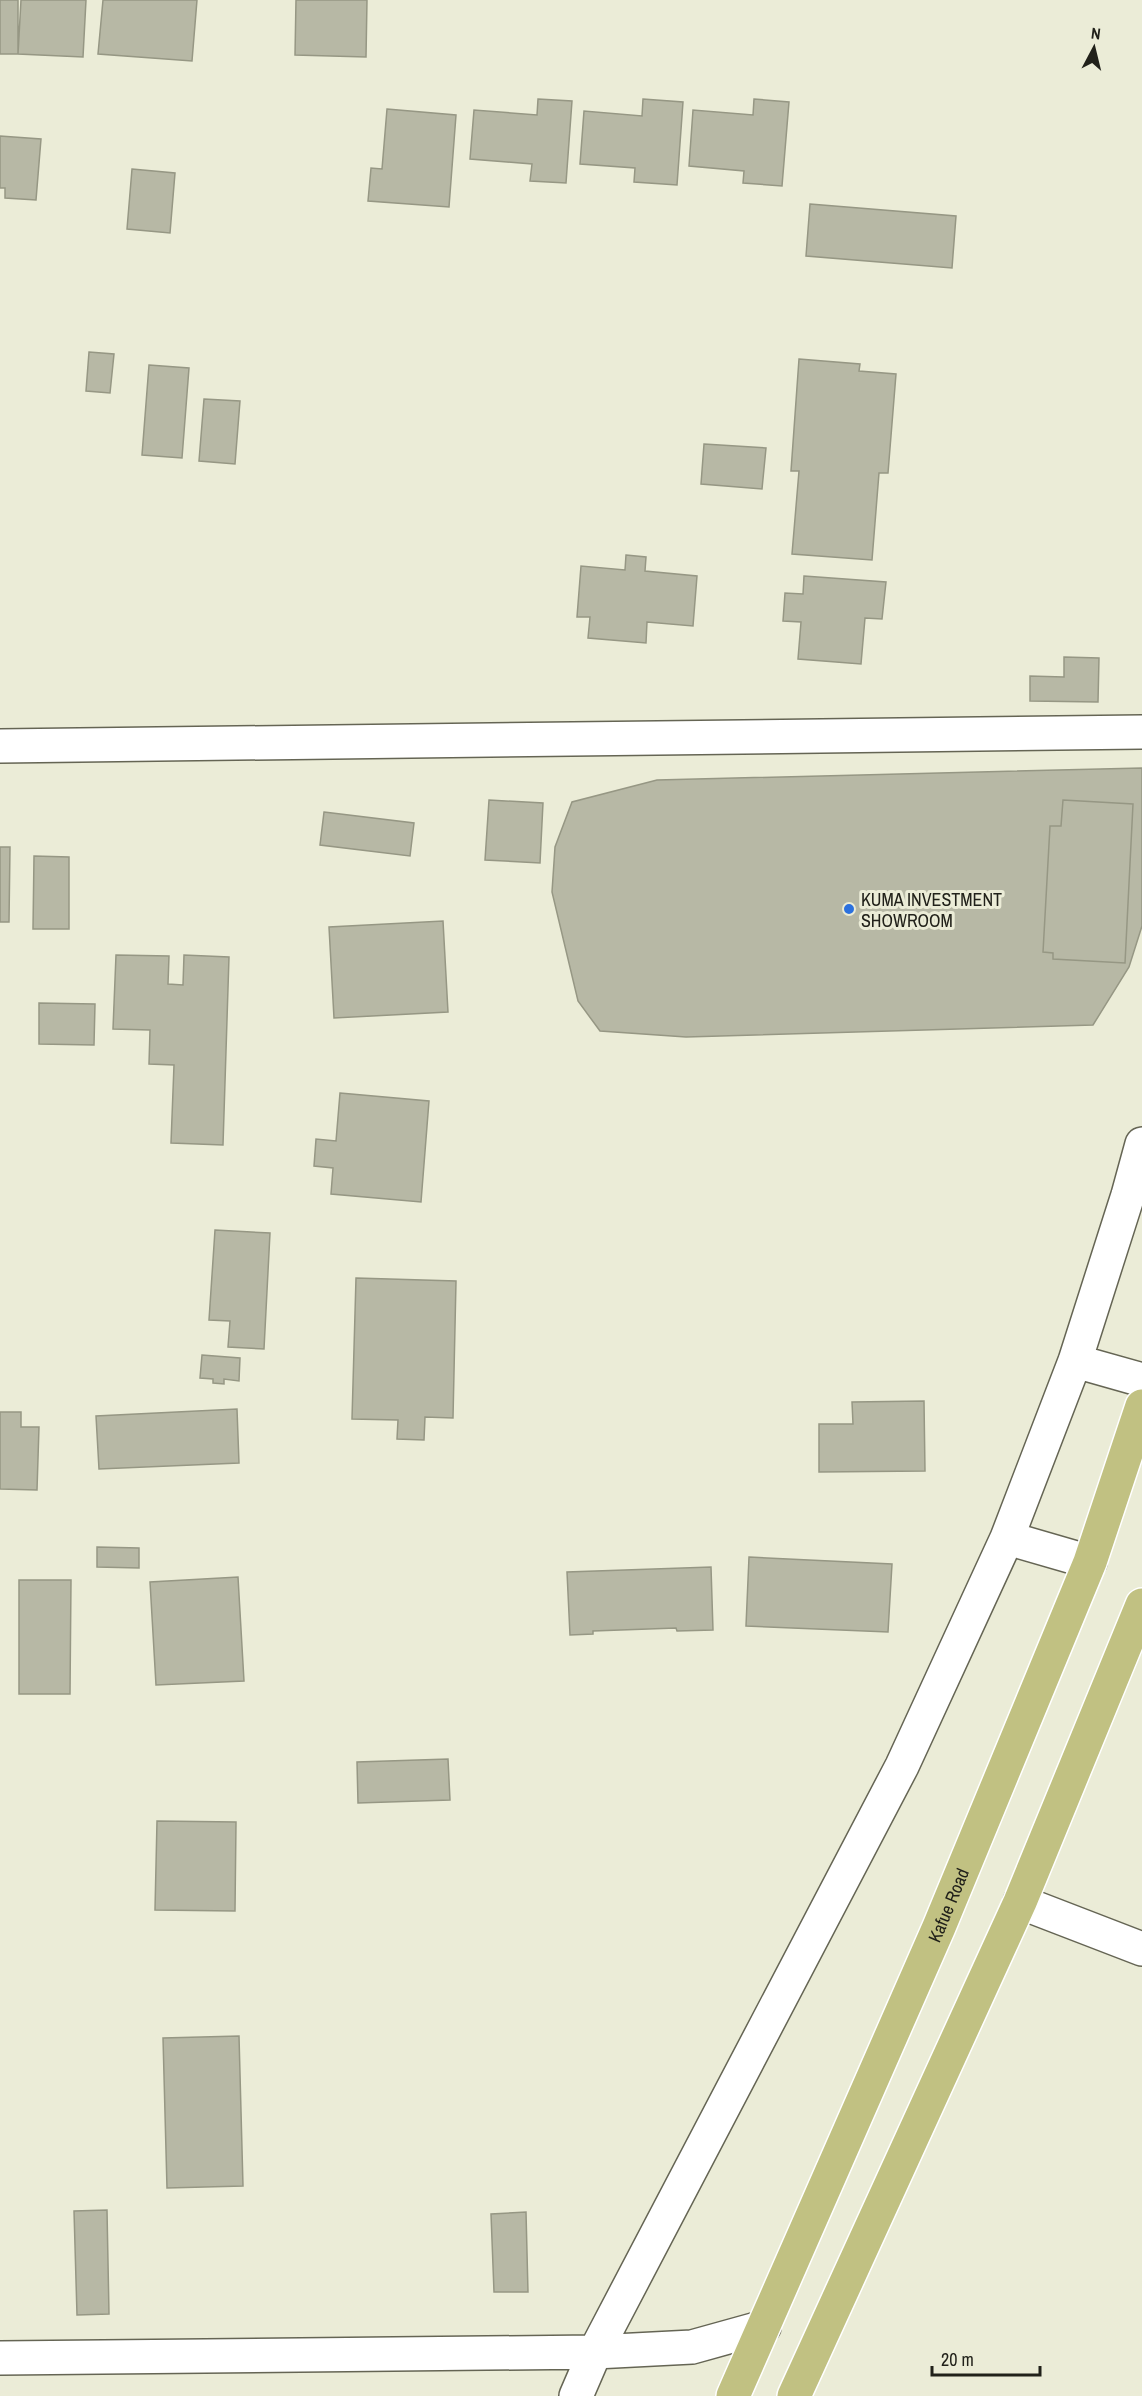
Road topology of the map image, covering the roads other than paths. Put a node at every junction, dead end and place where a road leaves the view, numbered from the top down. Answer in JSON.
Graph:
{"nodes":[{"id":1,"x":1142,"y":732,"type":"edge"},
{"id":2,"x":0,"y":746,"type":"edge"},
{"id":3,"x":1142,"y":1144,"type":"edge"},
{"id":4,"x":1135,"y":1197,"type":"edge"},
{"id":5,"x":1075,"y":1360,"type":"junction"},
{"id":6,"x":1142,"y":1380,"type":"edge"},
{"id":7,"x":1142,"y":1406,"type":"edge"},
{"id":8,"x":1007,"y":1538,"type":"junction"},
{"id":9,"x":1090,"y":1562,"type":"junction"},
{"id":10,"x":1142,"y":1605,"type":"edge"},
{"id":11,"x":1020,"y":1902,"type":"junction"},
{"id":12,"x":1142,"y":1949,"type":"edge"},
{"id":13,"x":764,"y":2327,"type":"junction"},
{"id":14,"x":595,"y":2352,"type":"junction"},
{"id":15,"x":0,"y":2358,"type":"edge"},
{"id":16,"x":576,"y":2396,"type":"edge"},
{"id":17,"x":733,"y":2396,"type":"edge"},
{"id":18,"x":794,"y":2396,"type":"edge"}],
"edges":[{"from":1,"to":2,"type":"street"},
{"from":3,"to":4,"type":"street"},
{"from":4,"to":5,"type":"street"},
{"from":5,"to":6,"type":"street"},
{"from":5,"to":8,"type":"street"},
{"from":7,"to":9,"type":"main road","name":"Kafue Road"},
{"from":8,"to":9,"type":"street"},
{"from":8,"to":14,"type":"street"},
{"from":9,"to":13,"type":"main road","name":"Kafue Road"},
{"from":10,"to":11,"type":"main road"},
{"from":11,"to":12,"type":"street"},
{"from":11,"to":18,"type":"main road"},
{"from":13,"to":14,"type":"street"},
{"from":13,"to":17,"type":"main road","name":"Kafue Road"},
{"from":14,"to":15,"type":"street"},
{"from":14,"to":16,"type":"street"}]}
